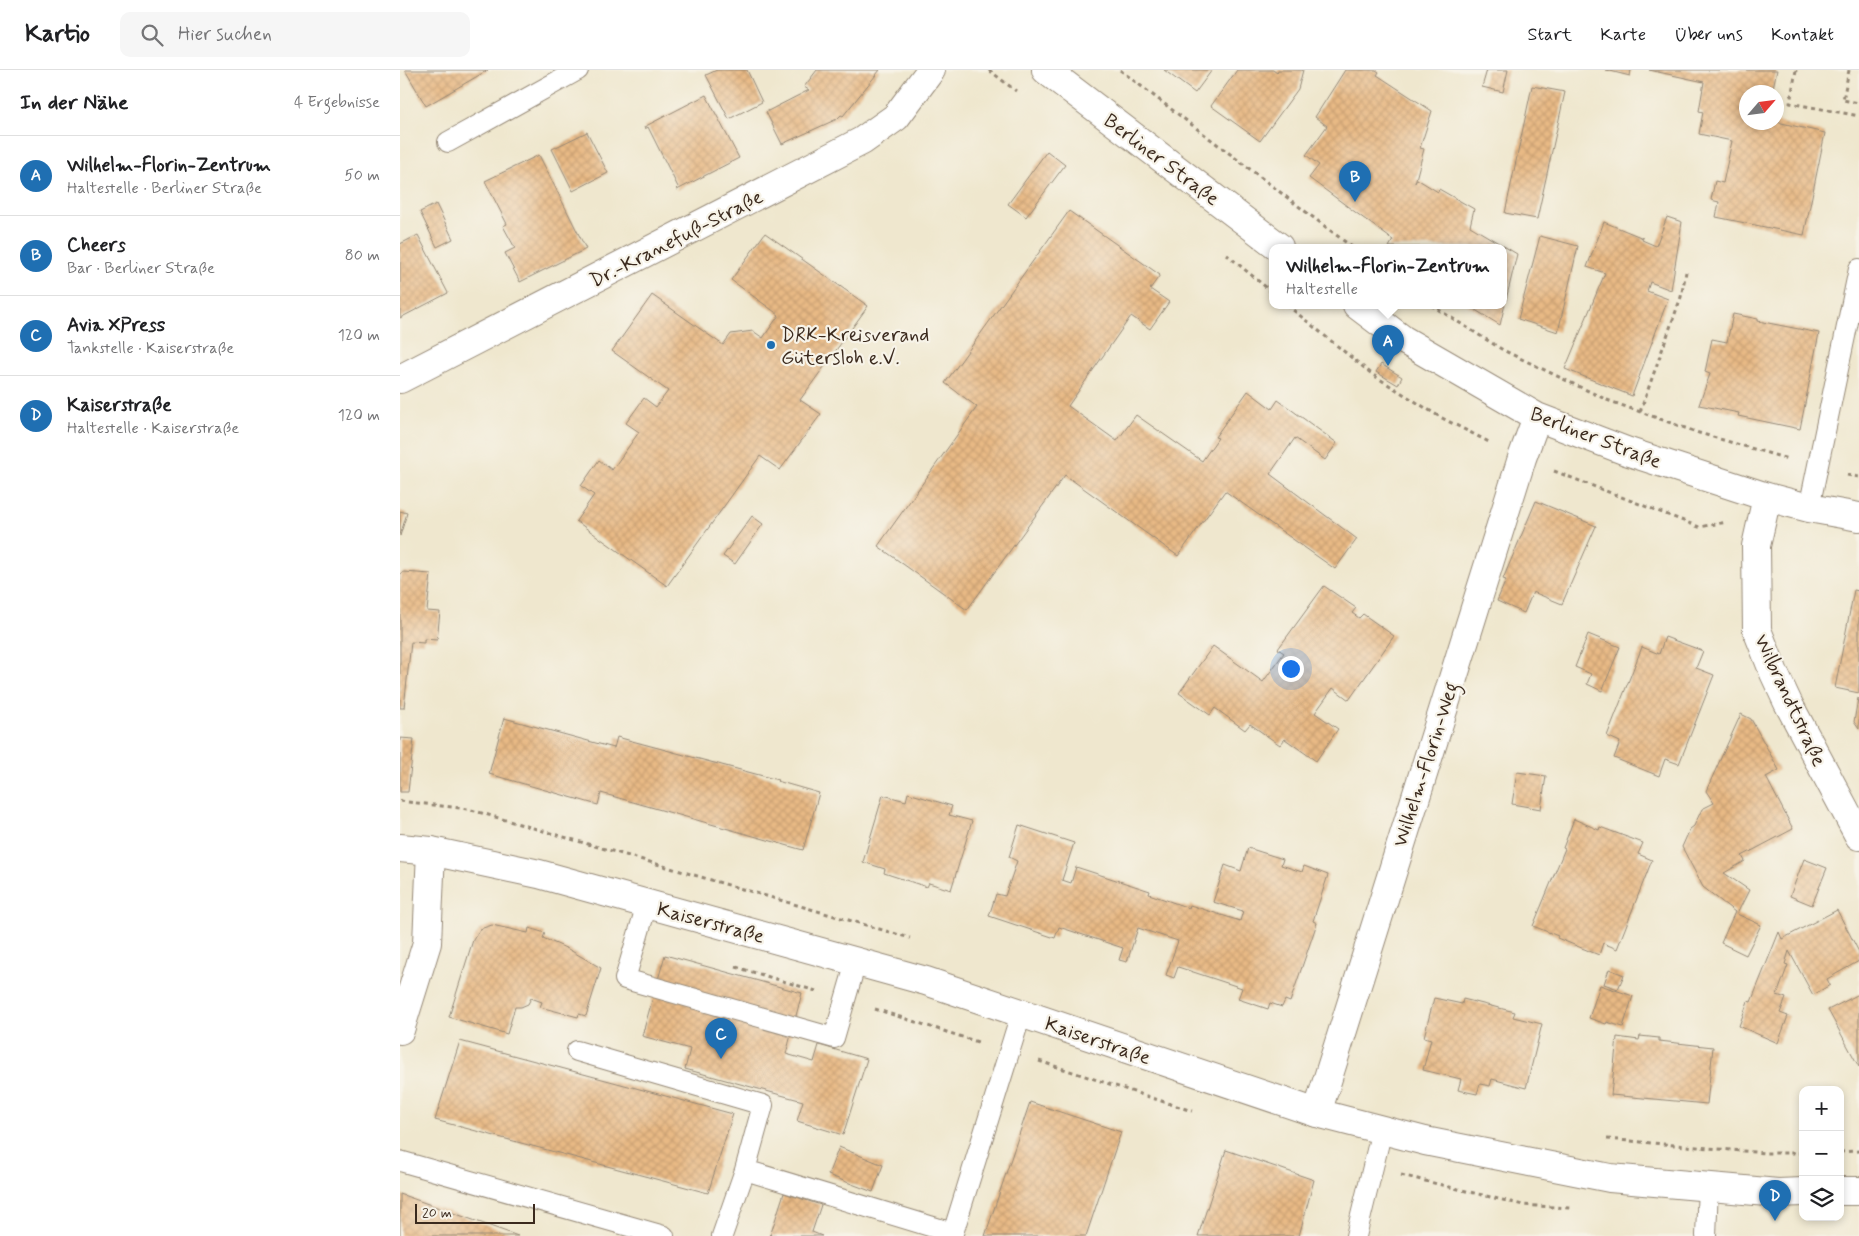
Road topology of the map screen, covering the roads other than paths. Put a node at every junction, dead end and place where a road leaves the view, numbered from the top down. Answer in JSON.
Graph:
{"nodes":[{"id":1,"x":578,"y":70,"type":"edge"},
{"id":2,"x":931,"y":70,"type":"edge"},
{"id":3,"x":1046,"y":70,"type":"edge"},
{"id":4,"x":448,"y":142,"type":"dead end"},
{"id":5,"x":1275,"y":244,"type":"edge"},
{"id":6,"x":1859,"y":269,"type":"edge"},
{"id":7,"x":1361,"y":309,"type":"edge"},
{"id":8,"x":400,"y":379,"type":"edge"},
{"id":9,"x":1538,"y":417,"type":"junction"},
{"id":10,"x":1766,"y":497,"type":"junction"},
{"id":11,"x":1809,"y":508,"type":"junction"},
{"id":12,"x":1859,"y":517,"type":"edge"},
{"id":13,"x":1859,"y":836,"type":"edge"},
{"id":14,"x":400,"y":848,"type":"edge"},
{"id":15,"x":432,"y":852,"type":"junction"},
{"id":16,"x":647,"y":904,"type":"junction"},
{"id":17,"x":856,"y":962,"type":"junction"},
{"id":18,"x":1021,"y":1014,"type":"junction"},
{"id":19,"x":400,"y":1030,"type":"edge"},
{"id":20,"x":577,"y":1051,"type":"dead end"},
{"id":21,"x":1316,"y":1113,"type":"junction"},
{"id":22,"x":1382,"y":1130,"type":"junction"},
{"id":23,"x":400,"y":1161,"type":"edge"},
{"id":24,"x":745,"y":1170,"type":"junction"},
{"id":25,"x":1708,"y":1186,"type":"junction"},
{"id":26,"x":1844,"y":1191,"type":"edge"},
{"id":27,"x":1859,"y":1191,"type":"edge"},
{"id":28,"x":1799,"y":1192,"type":"edge"},
{"id":29,"x":664,"y":1236,"type":"edge"},
{"id":30,"x":722,"y":1236,"type":"edge"},
{"id":31,"x":1356,"y":1236,"type":"edge"},
{"id":32,"x":1706,"y":1236,"type":"edge"}],
"edges":[{"from":1,"to":4,"type":"lane"},
{"from":2,"to":8,"type":"street","name":"Dr.-Kranefuß-Straße"},
{"from":3,"to":5,"type":"street","name":"Berliner Straße"},
{"from":6,"to":11,"type":"lane"},
{"from":7,"to":9,"type":"street","name":"Berliner Straße"},
{"from":9,"to":10,"type":"street","name":"Berliner Straße"},
{"from":9,"to":21,"type":"street","name":"Wilhelm-Florin-Weg"},
{"from":10,"to":11,"type":"street","name":"Berliner Straße"},
{"from":10,"to":13,"type":"street","name":"Wilbrandtstraße"},
{"from":11,"to":12,"type":"street","name":"Berliner Straße"},
{"from":14,"to":15,"type":"street","name":"Kaiserstraße"},
{"from":15,"to":16,"type":"street","name":"Kaiserstraße"},
{"from":15,"to":19,"type":"street"},
{"from":16,"to":17,"type":"street","name":"Kaiserstraße"},
{"from":16,"to":17,"type":"lane"},
{"from":17,"to":18,"type":"street","name":"Kaiserstraße"},
{"from":18,"to":21,"type":"street","name":"Kaiserstraße"},
{"from":18,"to":24,"type":"lane"},
{"from":20,"to":24,"type":"lane"},
{"from":21,"to":22,"type":"street","name":"Kaiserstraße"},
{"from":22,"to":25,"type":"street","name":"Kaiserstraße"},
{"from":22,"to":31,"type":"lane"},
{"from":23,"to":29,"type":"lane"},
{"from":24,"to":30,"type":"lane"},
{"from":25,"to":28,"type":"street","name":"Kaiserstraße"},
{"from":25,"to":32,"type":"lane"},
{"from":26,"to":27,"type":"street"}]}
